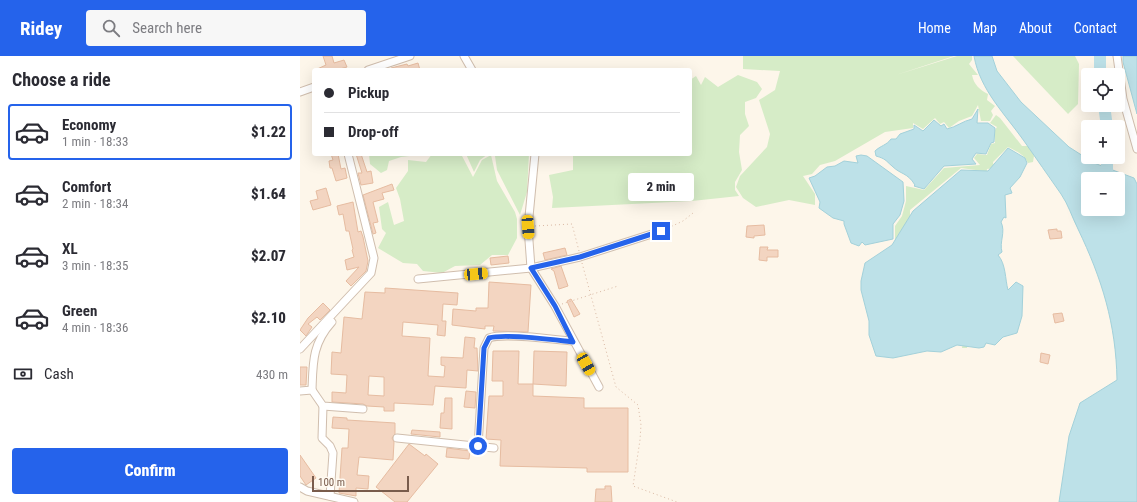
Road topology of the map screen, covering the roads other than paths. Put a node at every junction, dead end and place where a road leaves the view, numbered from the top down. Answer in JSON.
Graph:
{"nodes":[{"id":1,"x":410,"y":56,"type":"edge"},
{"id":2,"x":464,"y":56,"type":"edge"},
{"id":3,"x":1117,"y":56,"type":"edge"},
{"id":4,"x":374,"y":68,"type":"edge"},
{"id":5,"x":471,"y":68,"type":"edge"},
{"id":6,"x":312,"y":88,"type":"edge"},
{"id":7,"x":300,"y":92,"type":"edge"},
{"id":8,"x":1137,"y":149,"type":"edge"},
{"id":9,"x":348,"y":156,"type":"edge"},
{"id":10,"x":535,"y":156,"type":"edge"},
{"id":11,"x":661,"y":231,"type":"road end"},
{"id":12,"x":531,"y":268,"type":"junction"},
{"id":13,"x":372,"y":270,"type":"junction"},
{"id":14,"x":418,"y":279,"type":"dead end"},
{"id":15,"x":573,"y":342,"type":"junction"},
{"id":16,"x":300,"y":349,"type":"edge"},
{"id":17,"x":599,"y":387,"type":"dead end"},
{"id":18,"x":312,"y":390,"type":"junction"},
{"id":19,"x":300,"y":391,"type":"edge"},
{"id":20,"x":323,"y":406,"type":"junction"},
{"id":21,"x":363,"y":409,"type":"dead end"},
{"id":22,"x":397,"y":438,"type":"dead end"},
{"id":23,"x":478,"y":446,"type":"junction"},
{"id":24,"x":494,"y":448,"type":"dead end"},
{"id":25,"x":300,"y":486,"type":"edge"},
{"id":26,"x":330,"y":496,"type":"junction"},
{"id":27,"x":354,"y":502,"type":"edge"}],
"edges":[{"from":1,"to":4,"type":"street"},
{"from":2,"to":5,"type":"street"},
{"from":3,"to":8,"type":"street"},
{"from":6,"to":7,"type":"street"},
{"from":9,"to":13,"type":"street"},
{"from":10,"to":12,"type":"street"},
{"from":11,"to":12,"type":"street"},
{"from":12,"to":14,"type":"street"},
{"from":12,"to":15,"type":"street"},
{"from":13,"to":16,"type":"street"},
{"from":13,"to":18,"type":"street"},
{"from":15,"to":17,"type":"street"},
{"from":15,"to":23,"type":"street"},
{"from":18,"to":19,"type":"street"},
{"from":18,"to":20,"type":"street"},
{"from":20,"to":21,"type":"street"},
{"from":20,"to":26,"type":"street"},
{"from":22,"to":23,"type":"street"},
{"from":23,"to":24,"type":"street"},
{"from":25,"to":26,"type":"street"},
{"from":26,"to":27,"type":"street"}]}
